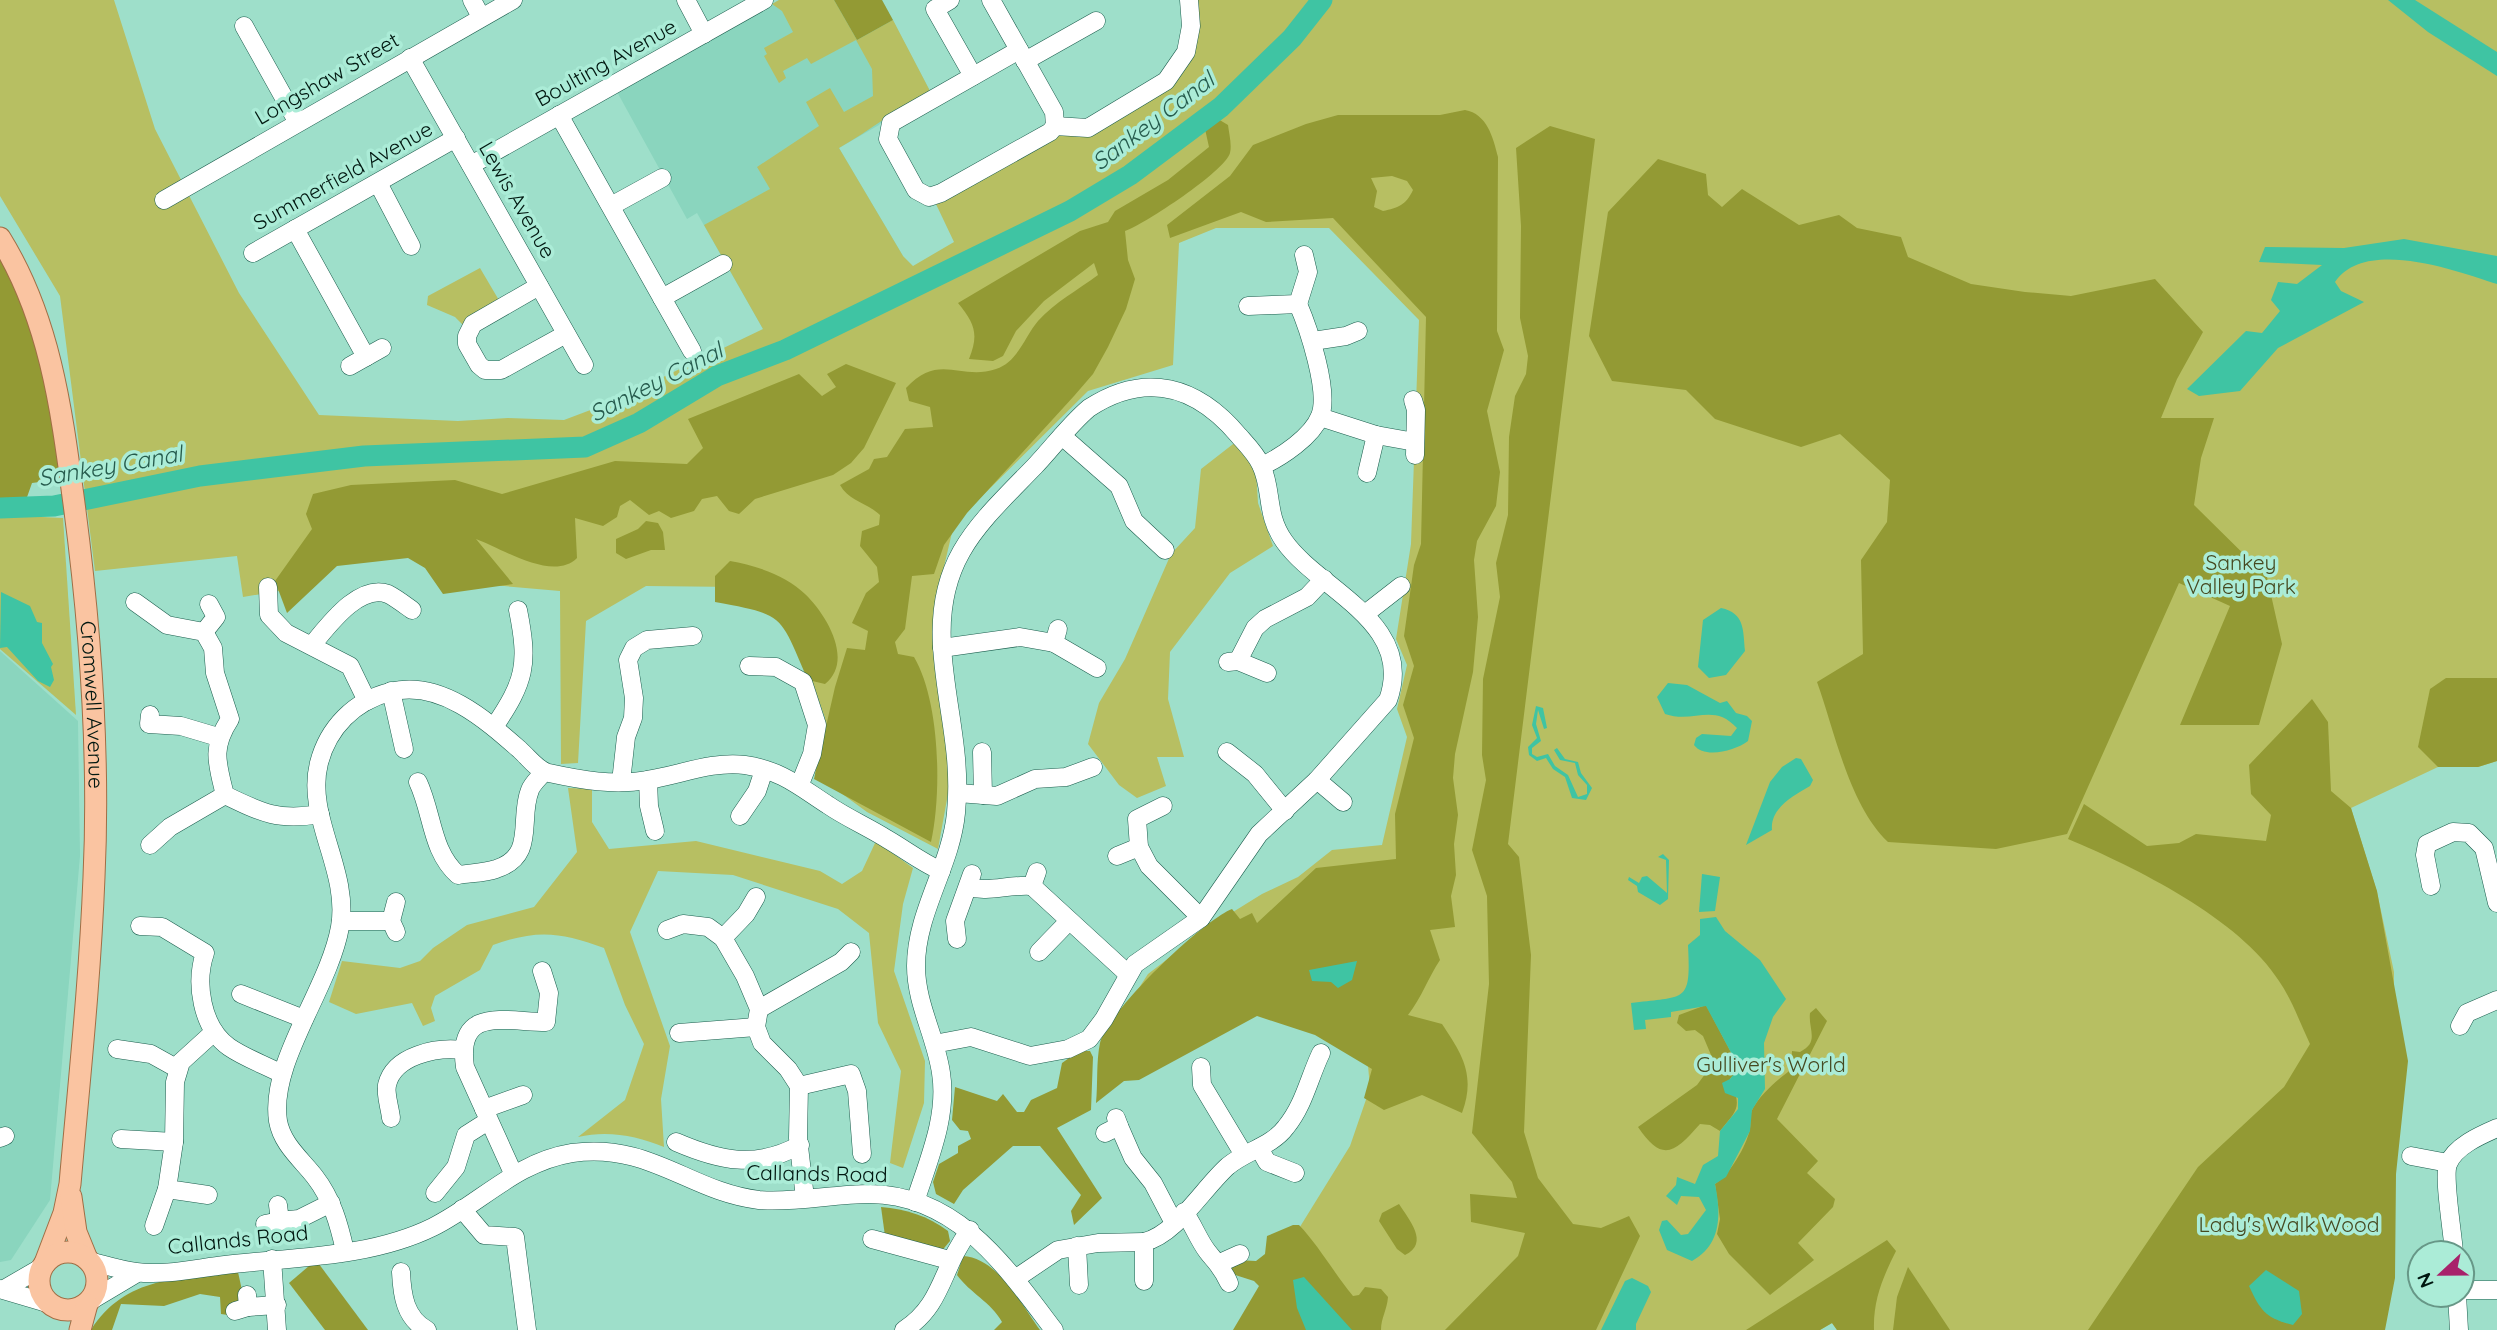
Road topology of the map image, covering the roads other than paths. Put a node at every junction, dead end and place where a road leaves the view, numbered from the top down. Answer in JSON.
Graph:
{"nodes":[{"id":1,"x":472,"y":0,"type":"edge"},
{"id":2,"x":513,"y":0,"type":"edge"},
{"id":3,"x":686,"y":0,"type":"edge"},
{"id":4,"x":764,"y":0,"type":"edge"},
{"id":5,"x":950,"y":0,"type":"edge"},
{"id":6,"x":991,"y":0,"type":"edge"},
{"id":7,"x":1189,"y":0,"type":"edge"},
{"id":8,"x":481,"y":17,"type":"junction"},
{"id":9,"x":1096,"y":21,"type":"dead end"},
{"id":10,"x":244,"y":26,"type":"dead end"},
{"id":11,"x":704,"y":34,"type":"junction"},
{"id":12,"x":1022,"y":56,"type":"junction"},
{"id":13,"x":410,"y":58,"type":"junction"},
{"id":14,"x":973,"y":76,"type":"junction"},
{"id":15,"x":559,"y":115,"type":"junction"},
{"id":16,"x":297,"y":121,"type":"junction"},
{"id":17,"x":1055,"y":126,"type":"junction"},
{"id":18,"x":456,"y":138,"type":"junction"},
{"id":19,"x":471,"y":164,"type":"junction"},
{"id":20,"x":662,"y":178,"type":"dead end"},
{"id":21,"x":377,"y":183,"type":"junction"},
{"id":22,"x":164,"y":200,"type":"dead end"},
{"id":23,"x":611,"y":206,"type":"junction"},
{"id":24,"x":295,"y":229,"type":"junction"},
{"id":25,"x":0,"y":238,"type":"edge"},
{"id":26,"x":411,"y":246,"type":"dead end"},
{"id":27,"x":253,"y":253,"type":"dead end"},
{"id":28,"x":1304,"y":256,"type":"dead end"},
{"id":29,"x":723,"y":264,"type":"dead end"},
{"id":30,"x":539,"y":286,"type":"junction"},
{"id":31,"x":662,"y":298,"type":"junction"},
{"id":32,"x":1298,"y":304,"type":"junction"},
{"id":33,"x":1248,"y":306,"type":"dead end"},
{"id":34,"x":1358,"y":331,"type":"dead end"},
{"id":35,"x":566,"y":334,"type":"junction"},
{"id":36,"x":1312,"y":341,"type":"junction"},
{"id":37,"x":382,"y":348,"type":"dead end"},
{"id":38,"x":692,"y":351,"type":"dead end"},
{"id":39,"x":366,"y":357,"type":"junction"},
{"id":40,"x":584,"y":365,"type":"dead end"},
{"id":41,"x":350,"y":366,"type":"dead end"},
{"id":42,"x":1413,"y":400,"type":"dead end"},
{"id":43,"x":1320,"y":416,"type":"junction"},
{"id":44,"x":1376,"y":435,"type":"junction"},
{"id":45,"x":1062,"y":436,"type":"junction"},
{"id":46,"x":1262,"y":466,"type":"junction"},
{"id":47,"x":1367,"y":473,"type":"dead end"},
{"id":48,"x":1152,"y":547,"type":"dead end"},
{"id":49,"x":1324,"y":579,"type":"junction"},
{"id":50,"x":1401,"y":586,"type":"dead end"},
{"id":51,"x":268,"y":587,"type":"dead end"},
{"id":52,"x":135,"y":602,"type":"dead end"},
{"id":53,"x":209,"y":604,"type":"dead end"},
{"id":54,"x":412,"y":610,"type":"dead end"},
{"id":55,"x":518,"y":610,"type":"dead end"},
{"id":56,"x":1364,"y":614,"type":"junction"},
{"id":57,"x":204,"y":632,"type":"junction"},
{"id":58,"x":693,"y":636,"type":"dead end"},
{"id":59,"x":312,"y":645,"type":"junction"},
{"id":60,"x":942,"y":648,"type":"junction"},
{"id":61,"x":749,"y":666,"type":"dead end"},
{"id":62,"x":1102,"y":667,"type":"dead end"},
{"id":63,"x":1267,"y":673,"type":"dead end"},
{"id":64,"x":391,"y":691,"type":"junction"},
{"id":65,"x":367,"y":701,"type":"junction"},
{"id":66,"x":150,"y":715,"type":"dead end"},
{"id":67,"x":494,"y":727,"type":"junction"},
{"id":68,"x":218,"y":737,"type":"junction"},
{"id":69,"x":404,"y":749,"type":"dead end"},
{"id":70,"x":984,"y":749,"type":"dead end"},
{"id":71,"x":1225,"y":752,"type":"dead end"},
{"id":72,"x":1093,"y":767,"type":"dead end"},
{"id":73,"x":764,"y":770,"type":"junction"},
{"id":74,"x":543,"y":773,"type":"junction"},
{"id":75,"x":648,"y":780,"type":"junction"},
{"id":76,"x":1317,"y":780,"type":"junction"},
{"id":77,"x":418,"y":782,"type":"dead end"},
{"id":78,"x":621,"y":782,"type":"junction"},
{"id":79,"x":800,"y":784,"type":"junction"},
{"id":80,"x":958,"y":793,"type":"junction"},
{"id":81,"x":225,"y":795,"type":"junction"},
{"id":82,"x":983,"y":795,"type":"junction"},
{"id":83,"x":1164,"y":802,"type":"dead end"},
{"id":84,"x":1343,"y":803,"type":"dead end"},
{"id":85,"x":1285,"y":811,"type":"junction"},
{"id":86,"x":320,"y":814,"type":"junction"},
{"id":87,"x":740,"y":816,"type":"dead end"},
{"id":88,"x":655,"y":831,"type":"dead end"},
{"id":89,"x":150,"y":845,"type":"dead end"},
{"id":90,"x":1139,"y":847,"type":"junction"},
{"id":91,"x":1117,"y":856,"type":"dead end"},
{"id":92,"x":941,"y":871,"type":"junction"},
{"id":93,"x":2431,"y":886,"type":"dead end"},
{"id":94,"x":756,"y":897,"type":"dead end"},
{"id":95,"x":396,"y":902,"type":"dead end"},
{"id":96,"x":2497,"y":904,"type":"edge"},
{"id":97,"x":1202,"y":918,"type":"junction"},
{"id":98,"x":341,"y":921,"type":"junction"},
{"id":99,"x":1069,"y":921,"type":"junction"},
{"id":100,"x":140,"y":926,"type":"dead end"},
{"id":101,"x":667,"y":930,"type":"dead end"},
{"id":102,"x":723,"y":938,"type":"junction"},
{"id":103,"x":957,"y":939,"type":"dead end"},
{"id":104,"x":1033,"y":951,"type":"dead end"},
{"id":105,"x":851,"y":952,"type":"dead end"},
{"id":106,"x":542,"y":971,"type":"dead end"},
{"id":107,"x":1128,"y":974,"type":"junction"},
{"id":108,"x":241,"y":994,"type":"dead end"},
{"id":109,"x":2497,"y":1000,"type":"edge"},
{"id":110,"x":2461,"y":1014,"type":"dead end"},
{"id":111,"x":758,"y":1018,"type":"junction"},
{"id":112,"x":304,"y":1019,"type":"junction"},
{"id":113,"x":214,"y":1032,"type":"junction"},
{"id":114,"x":679,"y":1032,"type":"dead end"},
{"id":115,"x":934,"y":1044,"type":"junction"},
{"id":116,"x":117,"y":1049,"type":"dead end"},
{"id":117,"x":1321,"y":1049,"type":"dead end"},
{"id":118,"x":462,"y":1050,"type":"junction"},
{"id":119,"x":1201,"y":1064,"type":"dead end"},
{"id":120,"x":178,"y":1069,"type":"junction"},
{"id":121,"x":282,"y":1074,"type":"junction"},
{"id":122,"x":799,"y":1086,"type":"junction"},
{"id":123,"x":523,"y":1095,"type":"dead end"},
{"id":124,"x":486,"y":1115,"type":"junction"},
{"id":125,"x":391,"y":1118,"type":"dead end"},
{"id":126,"x":1113,"y":1125,"type":"dead end"},
{"id":127,"x":2497,"y":1128,"type":"edge"},
{"id":128,"x":121,"y":1139,"type":"dead end"},
{"id":129,"x":174,"y":1142,"type":"junction"},
{"id":130,"x":676,"y":1142,"type":"dead end"},
{"id":131,"x":800,"y":1145,"type":"junction"},
{"id":132,"x":1252,"y":1151,"type":"junction"},
{"id":133,"x":862,"y":1154,"type":"dead end"},
{"id":134,"x":2411,"y":1156,"type":"dead end"},
{"id":135,"x":2448,"y":1163,"type":"junction"},
{"id":136,"x":513,"y":1173,"type":"junction"},
{"id":137,"x":1295,"y":1173,"type":"dead end"},
{"id":138,"x":70,"y":1184,"type":"junction"},
{"id":139,"x":167,"y":1189,"type":"junction"},
{"id":140,"x":435,"y":1193,"type":"dead end"},
{"id":141,"x":208,"y":1195,"type":"dead end"},
{"id":142,"x":805,"y":1199,"type":"junction"},
{"id":143,"x":915,"y":1202,"type":"junction"},
{"id":144,"x":331,"y":1203,"type":"junction"},
{"id":145,"x":462,"y":1209,"type":"junction"},
{"id":146,"x":274,"y":1217,"type":"dead end"},
{"id":147,"x":1179,"y":1218,"type":"junction"},
{"id":148,"x":154,"y":1226,"type":"dead end"},
{"id":149,"x":970,"y":1230,"type":"junction"},
{"id":150,"x":2453,"y":1239,"type":"edge"},
{"id":151,"x":1144,"y":1242,"type":"junction"},
{"id":152,"x":878,"y":1246,"type":"dead end"},
{"id":153,"x":1077,"y":1246,"type":"junction"},
{"id":154,"x":345,"y":1251,"type":"junction"},
{"id":155,"x":1240,"y":1254,"type":"dead end"},
{"id":156,"x":272,"y":1259,"type":"junction"},
{"id":157,"x":88,"y":1260,"type":"junction"},
{"id":158,"x":949,"y":1260,"type":"junction"},
{"id":159,"x":1220,"y":1263,"type":"junction"},
{"id":160,"x":44,"y":1264,"type":"junction"},
{"id":161,"x":401,"y":1272,"type":"dead end"},
{"id":162,"x":137,"y":1273,"type":"junction"},
{"id":163,"x":1015,"y":1279,"type":"junction"},
{"id":164,"x":1144,"y":1281,"type":"dead end"},
{"id":165,"x":1229,"y":1283,"type":"dead end"},
{"id":166,"x":1079,"y":1285,"type":"dead end"},
{"id":167,"x":3,"y":1289,"type":"edge"},
{"id":168,"x":2476,"y":1290,"type":"edge"},
{"id":169,"x":2497,"y":1290,"type":"edge"},
{"id":170,"x":88,"y":1303,"type":"junction"},
{"id":171,"x":244,"y":1304,"type":"dead end"},
{"id":172,"x":52,"y":1305,"type":"junction"},
{"id":173,"x":277,"y":1305,"type":"junction"},
{"id":174,"x":2458,"y":1309,"type":"edge"},
{"id":175,"x":414,"y":1327,"type":"edge"},
{"id":176,"x":526,"y":1329,"type":"edge"},
{"id":177,"x":63,"y":1330,"type":"edge"},
{"id":178,"x":79,"y":1330,"type":"edge"},
{"id":179,"x":277,"y":1330,"type":"edge"},
{"id":180,"x":508,"y":1330,"type":"edge"},
{"id":181,"x":904,"y":1330,"type":"edge"},
{"id":182,"x":1054,"y":1330,"type":"edge"},
{"id":183,"x":2459,"y":1330,"type":"edge"}],
"edges":[{"from":1,"to":8,"type":"street"},
{"from":2,"to":8,"type":"street","name":"Longshaw Street"},
{"from":3,"to":11,"type":"street"},
{"from":4,"to":11,"type":"street","name":"Boulting Avenue"},
{"from":5,"to":14,"type":"street"},
{"from":6,"to":12,"type":"street"},
{"from":7,"to":17,"type":"street"},
{"from":8,"to":13,"type":"street","name":"Longshaw Street"},
{"from":9,"to":12,"type":"street"},
{"from":10,"to":16,"type":"street"},
{"from":11,"to":15,"type":"street","name":"Boulting Avenue"},
{"from":12,"to":14,"type":"street"},
{"from":12,"to":17,"type":"street"},
{"from":13,"to":16,"type":"street","name":"Longshaw Street"},
{"from":13,"to":18,"type":"street","name":"Lewis Avenue"},
{"from":14,"to":17,"type":"street"},
{"from":15,"to":19,"type":"street","name":"Boulting Avenue"},
{"from":15,"to":23,"type":"street"},
{"from":16,"to":22,"type":"street","name":"Longshaw Street"},
{"from":18,"to":19,"type":"street","name":"Lewis Avenue"},
{"from":18,"to":21,"type":"street","name":"Summerfield Avenue"},
{"from":19,"to":30,"type":"street","name":"Lewis Avenue"},
{"from":20,"to":23,"type":"street"},
{"from":21,"to":24,"type":"street","name":"Summerfield Avenue"},
{"from":21,"to":26,"type":"street"},
{"from":23,"to":31,"type":"street"},
{"from":24,"to":27,"type":"street","name":"Summerfield Avenue"},
{"from":24,"to":39,"type":"street"},
{"from":25,"to":138,"type":"main road","name":"Cromwell Avenue"},
{"from":28,"to":32,"type":"street"},
{"from":29,"to":31,"type":"street"},
{"from":30,"to":35,"type":"street","name":"Lewis Avenue"},
{"from":30,"to":35,"type":"street"},
{"from":31,"to":38,"type":"street"},
{"from":32,"to":33,"type":"street"},
{"from":32,"to":36,"type":"street"},
{"from":34,"to":36,"type":"street"},
{"from":35,"to":40,"type":"street","name":"Lewis Avenue"},
{"from":36,"to":43,"type":"street"},
{"from":37,"to":39,"type":"street"},
{"from":39,"to":41,"type":"street"},
{"from":42,"to":44,"type":"street"},
{"from":43,"to":44,"type":"street"},
{"from":43,"to":46,"type":"street"},
{"from":44,"to":47,"type":"street"},
{"from":45,"to":46,"type":"street"},
{"from":45,"to":48,"type":"street"},
{"from":45,"to":60,"type":"street"},
{"from":46,"to":49,"type":"street"},
{"from":49,"to":56,"type":"street"},
{"from":49,"to":63,"type":"street"},
{"from":50,"to":56,"type":"street"},
{"from":51,"to":59,"type":"street"},
{"from":52,"to":57,"type":"street"},
{"from":53,"to":57,"type":"street"},
{"from":54,"to":59,"type":"street"},
{"from":55,"to":67,"type":"street"},
{"from":56,"to":76,"type":"street"},
{"from":57,"to":68,"type":"street"},
{"from":58,"to":78,"type":"street"},
{"from":59,"to":65,"type":"street"},
{"from":60,"to":62,"type":"street"},
{"from":60,"to":80,"type":"street"},
{"from":61,"to":79,"type":"street"},
{"from":64,"to":65,"type":"street"},
{"from":64,"to":67,"type":"street"},
{"from":64,"to":69,"type":"street"},
{"from":65,"to":86,"type":"street"},
{"from":66,"to":68,"type":"street"},
{"from":67,"to":74,"type":"street"},
{"from":68,"to":81,"type":"street"},
{"from":70,"to":82,"type":"street"},
{"from":71,"to":85,"type":"street"},
{"from":72,"to":82,"type":"street"},
{"from":73,"to":75,"type":"street"},
{"from":73,"to":79,"type":"street"},
{"from":73,"to":87,"type":"street"},
{"from":74,"to":77,"type":"street"},
{"from":74,"to":78,"type":"street"},
{"from":75,"to":78,"type":"street"},
{"from":75,"to":88,"type":"street"},
{"from":76,"to":84,"type":"street"},
{"from":76,"to":85,"type":"street"},
{"from":79,"to":92,"type":"street"},
{"from":80,"to":82,"type":"street"},
{"from":80,"to":92,"type":"street"},
{"from":81,"to":86,"type":"street"},
{"from":81,"to":89,"type":"street"},
{"from":83,"to":90,"type":"street"},
{"from":85,"to":97,"type":"street"},
{"from":86,"to":98,"type":"street"},
{"from":90,"to":91,"type":"street"},
{"from":90,"to":97,"type":"street"},
{"from":92,"to":115,"type":"street"},
{"from":93,"to":96,"type":"street"},
{"from":94,"to":102,"type":"street"},
{"from":95,"to":98,"type":"street"},
{"from":97,"to":107,"type":"street"},
{"from":98,"to":112,"type":"street"},
{"from":99,"to":103,"type":"street"},
{"from":99,"to":104,"type":"street"},
{"from":99,"to":107,"type":"street"},
{"from":100,"to":113,"type":"street"},
{"from":101,"to":102,"type":"street"},
{"from":102,"to":111,"type":"street"},
{"from":105,"to":111,"type":"street"},
{"from":106,"to":118,"type":"street"},
{"from":107,"to":115,"type":"street"},
{"from":108,"to":112,"type":"street"},
{"from":109,"to":110,"type":"street"},
{"from":111,"to":114,"type":"street"},
{"from":111,"to":122,"type":"street"},
{"from":112,"to":121,"type":"street"},
{"from":113,"to":120,"type":"street"},
{"from":113,"to":121,"type":"street"},
{"from":115,"to":143,"type":"street"},
{"from":116,"to":120,"type":"street"},
{"from":117,"to":132,"type":"street"},
{"from":118,"to":124,"type":"street"},
{"from":118,"to":125,"type":"street"},
{"from":119,"to":132,"type":"street"},
{"from":120,"to":129,"type":"street"},
{"from":121,"to":144,"type":"street"},
{"from":122,"to":131,"type":"street"},
{"from":122,"to":133,"type":"street"},
{"from":123,"to":124,"type":"street"},
{"from":124,"to":136,"type":"street"},
{"from":124,"to":140,"type":"street"},
{"from":126,"to":147,"type":"street"},
{"from":127,"to":135,"type":"street"},
{"from":128,"to":129,"type":"street"},
{"from":129,"to":139,"type":"street"},
{"from":130,"to":131,"type":"street"},
{"from":131,"to":142,"type":"street"},
{"from":132,"to":137,"type":"street"},
{"from":132,"to":147,"type":"street"},
{"from":134,"to":135,"type":"street"},
{"from":135,"to":150,"type":"street"},
{"from":136,"to":142,"type":"street","name":"Callands Road"},
{"from":136,"to":145,"type":"street","name":"Callands Road"},
{"from":138,"to":157,"type":"main road","name":"Cromwell Avenue"},
{"from":138,"to":160,"type":"main road","name":"Cromwell Avenue"},
{"from":139,"to":141,"type":"street"},
{"from":139,"to":148,"type":"street"},
{"from":142,"to":143,"type":"street","name":"Callands Road"},
{"from":143,"to":149,"type":"street","name":"Callands Road"},
{"from":144,"to":146,"type":"street"},
{"from":144,"to":154,"type":"street"},
{"from":145,"to":154,"type":"street","name":"Callands Road"},
{"from":145,"to":176,"type":"street"},
{"from":147,"to":151,"type":"street"},
{"from":147,"to":159,"type":"street"},
{"from":149,"to":158,"type":"street"},
{"from":149,"to":163,"type":"street","name":"Callands Road"},
{"from":151,"to":153,"type":"street"},
{"from":151,"to":164,"type":"street"},
{"from":152,"to":158,"type":"street"},
{"from":153,"to":163,"type":"street"},
{"from":153,"to":166,"type":"street"},
{"from":154,"to":156,"type":"street","name":"Callands Road"},
{"from":155,"to":159,"type":"street"},
{"from":156,"to":162,"type":"street","name":"Callands Road"},
{"from":156,"to":173,"type":"street"},
{"from":157,"to":160,"type":"main road"},
{"from":157,"to":162,"type":"street","name":"Callands Road"},
{"from":157,"to":170,"type":"main road"},
{"from":158,"to":181,"type":"street"},
{"from":159,"to":165,"type":"street"},
{"from":160,"to":167,"type":"street"},
{"from":160,"to":172,"type":"main road"},
{"from":161,"to":175,"type":"street"},
{"from":162,"to":170,"type":"street","name":"Callands Road"},
{"from":163,"to":182,"type":"street","name":"Callands Road"},
{"from":167,"to":172,"type":"street"},
{"from":168,"to":169,"type":"street"},
{"from":170,"to":172,"type":"main road"},
{"from":170,"to":178,"type":"main road"},
{"from":171,"to":173,"type":"street"},
{"from":172,"to":177,"type":"main road"},
{"from":173,"to":179,"type":"street"},
{"from":174,"to":183,"type":"street"},
{"from":176,"to":180,"type":"street"}]}
